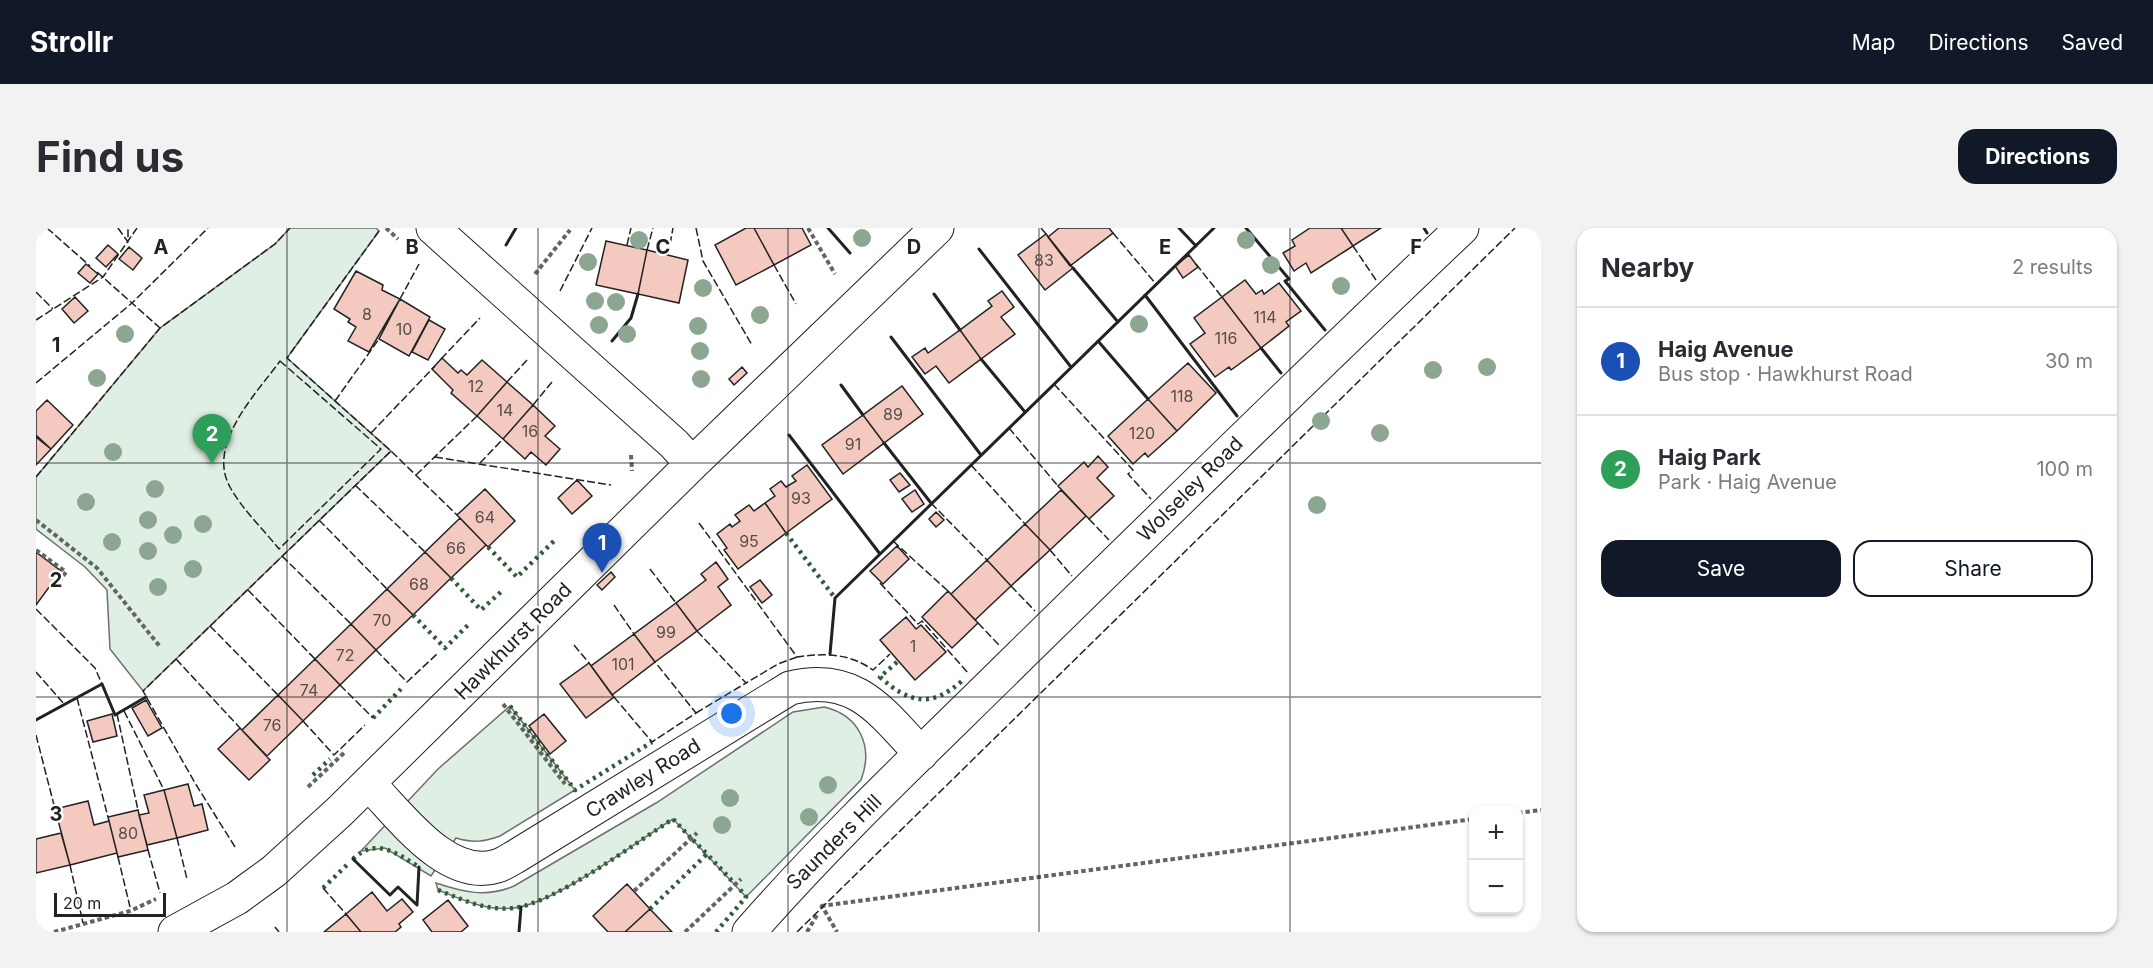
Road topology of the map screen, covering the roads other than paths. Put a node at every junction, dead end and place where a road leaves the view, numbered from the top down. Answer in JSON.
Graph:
{"nodes":[{"id":1,"x":433,"y":228,"type":"edge"},
{"id":2,"x":937,"y":228,"type":"edge"},
{"id":3,"x":1462,"y":228,"type":"edge"},
{"id":4,"x":692,"y":464,"type":"junction"},
{"id":5,"x":921,"y":754,"type":"junction"},
{"id":6,"x":369,"y":784,"type":"junction"},
{"id":7,"x":175,"y":932,"type":"edge"},
{"id":8,"x":749,"y":932,"type":"edge"}],
"edges":[{"from":1,"to":4,"type":"street"},
{"from":2,"to":4,"type":"street","name":"Hawkhurst Road"},
{"from":3,"to":5,"type":"street","name":"Wolseley Road"},
{"from":4,"to":6,"type":"street","name":"Hawkhurst Road"},
{"from":5,"to":6,"type":"street","name":"Crawley Road"},
{"from":5,"to":8,"type":"street","name":"Saunders Hill"},
{"from":6,"to":7,"type":"street","name":"Hawkhurst Road"}]}
